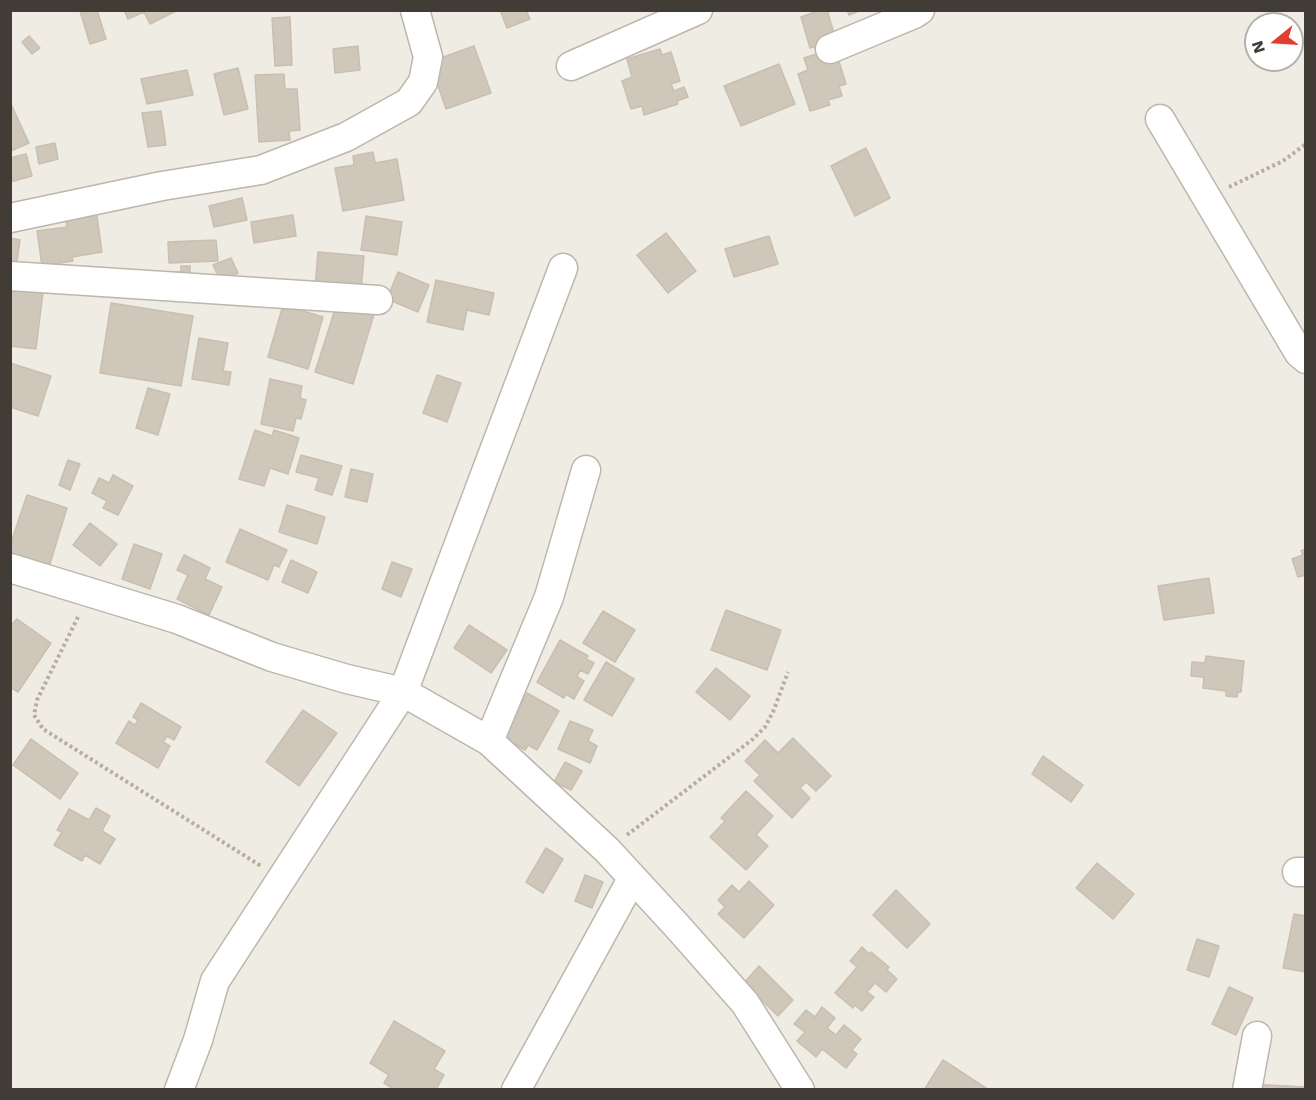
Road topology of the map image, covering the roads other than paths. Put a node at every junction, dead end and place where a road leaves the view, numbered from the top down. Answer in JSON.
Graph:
{"nodes":[{"id":1,"x":415,"y":10,"type":"edge"},
{"id":2,"x":698,"y":10,"type":"edge"},
{"id":3,"x":920,"y":10,"type":"edge"},
{"id":4,"x":830,"y":49,"type":"dead end"},
{"id":5,"x":572,"y":66,"type":"dead end"},
{"id":6,"x":1160,"y":119,"type":"dead end"},
{"id":7,"x":10,"y":218,"type":"edge"},
{"id":8,"x":563,"y":268,"type":"dead end"},
{"id":9,"x":10,"y":276,"type":"edge"},
{"id":10,"x":378,"y":300,"type":"dead end"},
{"id":11,"x":1305,"y":359,"type":"edge"},
{"id":12,"x":586,"y":471,"type":"dead end"},
{"id":13,"x":10,"y":568,"type":"edge"},
{"id":14,"x":403,"y":692,"type":"junction"},
{"id":15,"x":489,"y":741,"type":"junction"},
{"id":16,"x":632,"y":879,"type":"junction"},
{"id":17,"x":1257,"y":1036,"type":"dead end"},
{"id":18,"x":179,"y":1089,"type":"edge"},
{"id":19,"x":516,"y":1089,"type":"edge"},
{"id":20,"x":800,"y":1089,"type":"edge"},
{"id":21,"x":1247,"y":1089,"type":"edge"}],
"edges":[{"from":1,"to":7,"type":"street"},
{"from":2,"to":5,"type":"street"},
{"from":3,"to":4,"type":"street"},
{"from":6,"to":11,"type":"street"},
{"from":8,"to":14,"type":"street"},
{"from":9,"to":10,"type":"street"},
{"from":12,"to":15,"type":"street"},
{"from":13,"to":14,"type":"street"},
{"from":14,"to":15,"type":"street"},
{"from":14,"to":18,"type":"street"},
{"from":15,"to":16,"type":"street"},
{"from":16,"to":19,"type":"street"},
{"from":16,"to":20,"type":"street"},
{"from":17,"to":21,"type":"street"}]}
